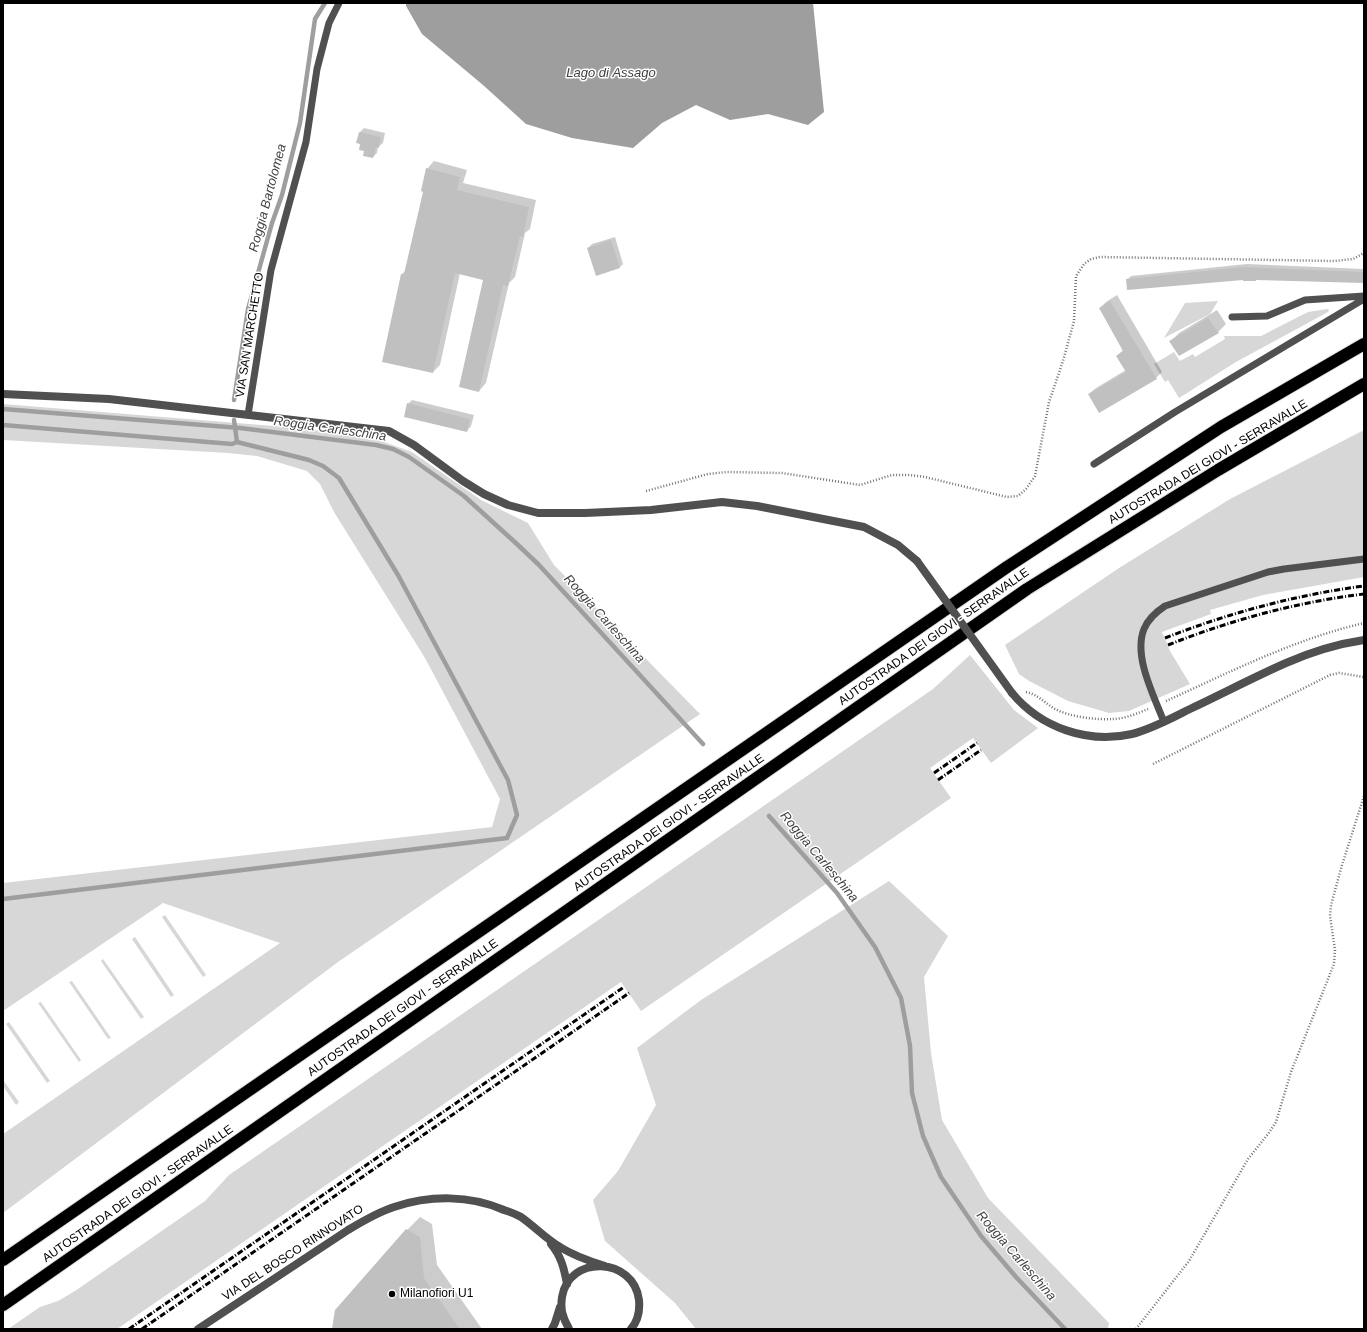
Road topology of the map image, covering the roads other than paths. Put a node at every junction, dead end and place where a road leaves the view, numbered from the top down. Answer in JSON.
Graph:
{"nodes":[{"id":1,"x":339,"y":3,"type":"edge"},
{"id":2,"x":1364,"y":296,"type":"edge"},
{"id":3,"x":1364,"y":299,"type":"edge"},
{"id":4,"x":1232,"y":317,"type":"dead end"},
{"id":5,"x":1364,"y":344,"type":"edge"},
{"id":6,"x":1364,"y":384,"type":"edge"},
{"id":7,"x":3,"y":394,"type":"edge"},
{"id":8,"x":248,"y":415,"type":"junction"},
{"id":9,"x":1094,"y":464,"type":"dead end"},
{"id":10,"x":1364,"y":559,"type":"edge"},
{"id":11,"x":1364,"y":640,"type":"edge"},
{"id":12,"x":1164,"y":722,"type":"junction"},
{"id":13,"x":539,"y":1232,"type":"junction"},
{"id":14,"x":3,"y":1260,"type":"edge"},
{"id":15,"x":605,"y":1266,"type":"junction"},
{"id":16,"x":567,"y":1284,"type":"junction"},
{"id":17,"x":561,"y":1304,"type":"junction"},
{"id":18,"x":3,"y":1305,"type":"edge"},
{"id":19,"x":638,"y":1318,"type":"junction"},
{"id":20,"x":198,"y":1329,"type":"edge"},
{"id":21,"x":552,"y":1329,"type":"edge"},
{"id":22,"x":570,"y":1329,"type":"edge"},
{"id":23,"x":632,"y":1329,"type":"edge"},
{"id":24,"x":638,"y":1329,"type":"edge"}],
"edges":[{"from":1,"to":8,"type":"lane","name":"VIA SAN MARCHETTO"},
{"from":2,"to":4,"type":"lane"},
{"from":3,"to":9,"type":"lane"},
{"from":5,"to":14,"type":"highway","name":"AUTOSTRADA DEI GIOVI - SERRAVALLE"},
{"from":6,"to":18,"type":"highway","name":"AUTOSTRADA DEI GIOVI - SERRAVALLE"},
{"from":7,"to":8,"type":"street"},
{"from":8,"to":12,"type":"street","bridge":true},
{"from":10,"to":12,"type":"lane"},
{"from":11,"to":12,"type":"street"},
{"from":13,"to":15,"type":"street","name":"VIA DEL BOSCO RINNOVATO"},
{"from":13,"to":16,"type":"street","name":"VIA DEL BOSCO RINNOVATO"},
{"from":13,"to":20,"type":"street","name":"VIA DEL BOSCO RINNOVATO"},
{"from":15,"to":16,"type":"street"},
{"from":15,"to":19,"type":"street","name":"VIA DEL BOSCO RINNOVATO"},
{"from":16,"to":17,"type":"street"},
{"from":17,"to":21,"type":"street"},
{"from":17,"to":22,"type":"street"},
{"from":19,"to":23,"type":"street"},
{"from":19,"to":24,"type":"street"}]}
